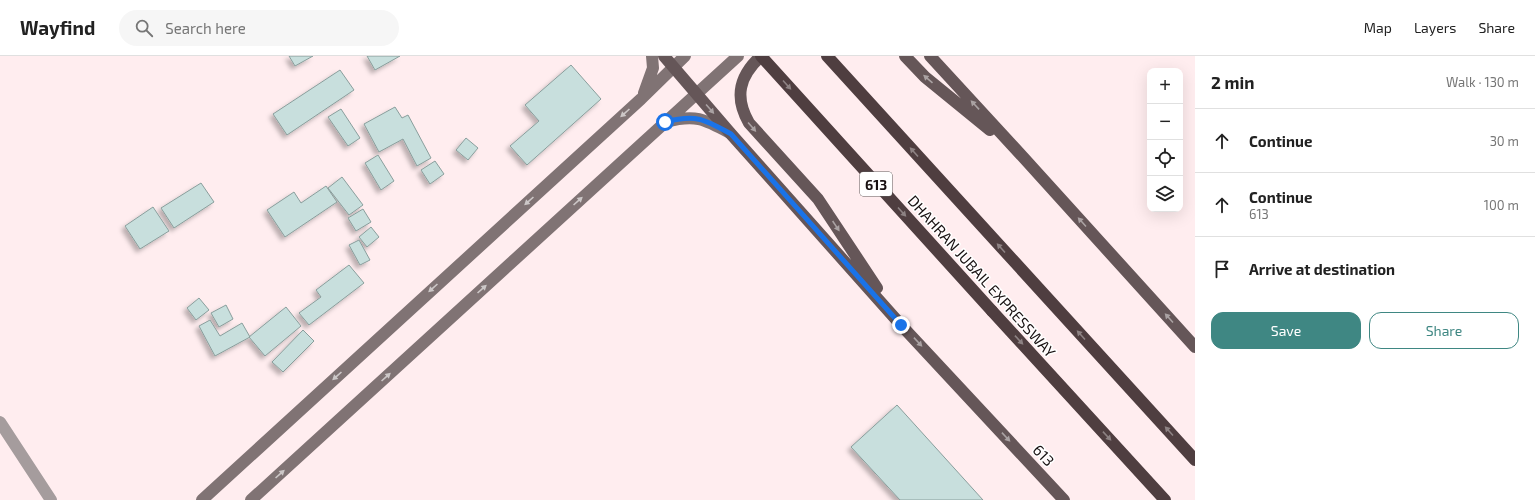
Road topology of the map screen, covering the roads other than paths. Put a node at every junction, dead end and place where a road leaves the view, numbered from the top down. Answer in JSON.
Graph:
{"nodes":[{"id":1,"x":652,"y":56,"type":"edge"},
{"id":2,"x":664,"y":56,"type":"edge"},
{"id":3,"x":685,"y":56,"type":"edge"},
{"id":4,"x":738,"y":56,"type":"edge"},
{"id":5,"x":761,"y":56,"type":"edge"},
{"id":6,"x":827,"y":56,"type":"edge"},
{"id":7,"x":905,"y":56,"type":"edge"},
{"id":8,"x":930,"y":56,"type":"edge"},
{"id":9,"x":673,"y":66,"type":"junction"},
{"id":10,"x":696,"y":93,"type":"junction"},
{"id":11,"x":641,"y":99,"type":"junction"},
{"id":12,"x":665,"y":122,"type":"junction"},
{"id":13,"x":731,"y":134,"type":"junction"},
{"id":14,"x":1023,"y":157,"type":"junction"},
{"id":15,"x":901,"y":325,"type":"junction"},
{"id":16,"x":1195,"y":347,"type":"edge"},
{"id":17,"x":0,"y":422,"type":"edge"},
{"id":18,"x":1195,"y":460,"type":"edge"},
{"id":19,"x":51,"y":500,"type":"edge"},
{"id":20,"x":202,"y":500,"type":"edge"},
{"id":21,"x":251,"y":500,"type":"edge"},
{"id":22,"x":1064,"y":500,"type":"edge"},
{"id":23,"x":1165,"y":500,"type":"edge"}],
"edges":[{"from":1,"to":11,"type":"main road"},
{"from":2,"to":9,"type":"main road","name":"613"},
{"from":3,"to":9,"type":"main road"},
{"from":4,"to":10,"type":"main road"},
{"from":5,"to":15,"type":"main road","one_way":true},
{"from":5,"to":23,"type":"highway","name":"DHAHRAN JUBAIL EXPRESSWAY","number":"613","one_way":true,"bridge":true},
{"from":18,"to":6,"type":"highway","one_way":true},
{"from":14,"to":7,"type":"main road","one_way":true},
{"from":14,"to":8,"type":"main road","one_way":true},
{"from":9,"to":10,"type":"main road","name":"613"},
{"from":9,"to":11,"type":"main road"},
{"from":10,"to":12,"type":"main road"},
{"from":10,"to":13,"type":"main road","name":"613","one_way":true},
{"from":11,"to":20,"type":"main road","one_way":true},
{"from":12,"to":13,"type":"main road"},
{"from":21,"to":12,"type":"main road","one_way":true},
{"from":13,"to":15,"type":"main road","name":"613"},
{"from":16,"to":14,"type":"main road","one_way":true},
{"from":15,"to":22,"type":"main road","name":"613","one_way":true},
{"from":17,"to":19,"type":"street"}]}
